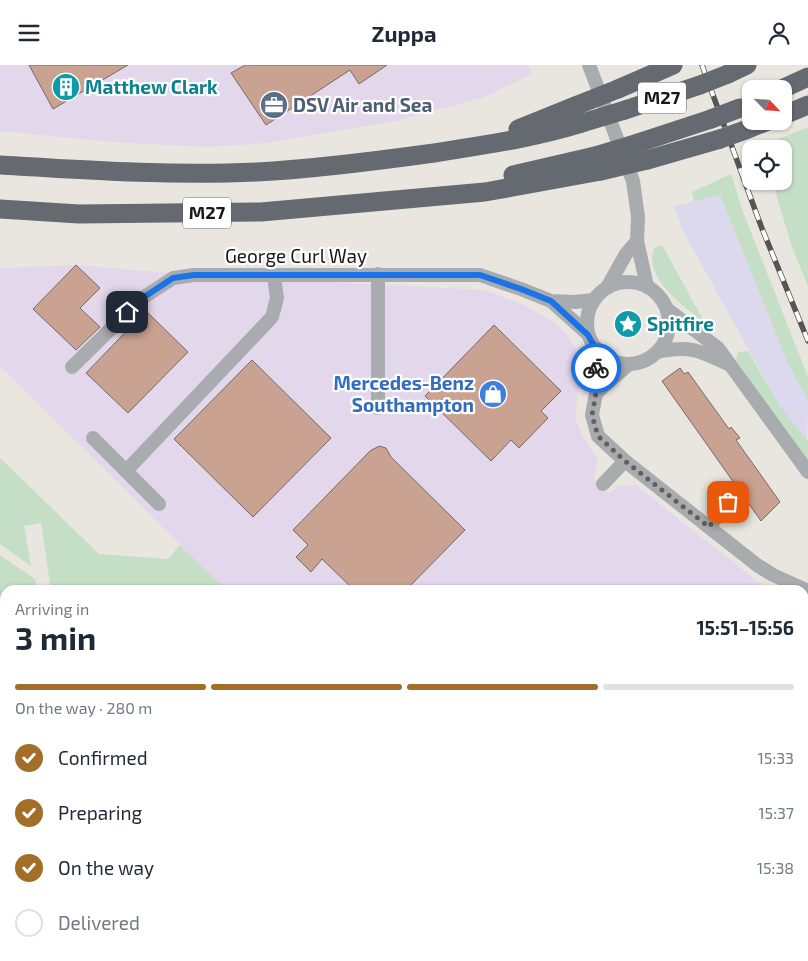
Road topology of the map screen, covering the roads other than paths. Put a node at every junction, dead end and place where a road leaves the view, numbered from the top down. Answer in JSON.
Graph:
{"nodes":[{"id":1,"x":589,"y":65,"type":"edge"},
{"id":2,"x":672,"y":65,"type":"edge"},
{"id":3,"x":747,"y":65,"type":"edge"},
{"id":4,"x":808,"y":77,"type":"edge"},
{"id":5,"x":792,"y":84,"type":"edge"},
{"id":6,"x":808,"y":105,"type":"edge"},
{"id":7,"x":742,"y":106,"type":"edge"},
{"id":8,"x":792,"y":112,"type":"edge"},
{"id":9,"x":579,"y":115,"type":"junction"},
{"id":10,"x":745,"y":130,"type":"edge"},
{"id":11,"x":598,"y":164,"type":"junction"},
{"id":12,"x":0,"y":165,"type":"edge"},
{"id":13,"x":0,"y":209,"type":"edge"},
{"id":14,"x":637,"y":241,"type":"junction"},
{"id":15,"x":378,"y":274,"type":"junction"},
{"id":16,"x":274,"y":276,"type":"junction"},
{"id":17,"x":647,"y":286,"type":"junction"},
{"id":18,"x":608,"y":287,"type":"junction"},
{"id":19,"x":594,"y":299,"type":"junction"},
{"id":20,"x":551,"y":301,"type":"junction"},
{"id":21,"x":667,"y":309,"type":"junction"},
{"id":22,"x":588,"y":335,"type":"junction"},
{"id":23,"x":597,"y":351,"type":"junction"},
{"id":24,"x":657,"y":352,"type":"junction"},
{"id":25,"x":728,"y":363,"type":"junction"},
{"id":26,"x":628,"y":365,"type":"junction"},
{"id":27,"x":72,"y":367,"type":"dead end"},
{"id":28,"x":596,"y":393,"type":"junction"},
{"id":29,"x":378,"y":408,"type":"dead end"},
{"id":30,"x":93,"y":439,"type":"dead end"},
{"id":31,"x":625,"y":461,"type":"junction"},
{"id":32,"x":126,"y":471,"type":"junction"},
{"id":33,"x":808,"y":473,"type":"edge"},
{"id":34,"x":604,"y":484,"type":"dead end"},
{"id":35,"x":728,"y":502,"type":"dead end"},
{"id":36,"x":159,"y":504,"type":"dead end"},
{"id":37,"x":709,"y":527,"type":"junction"},
{"id":38,"x":795,"y":585,"type":"edge"}],
"edges":[{"from":1,"to":14,"type":"street"},
{"from":2,"to":9,"type":"highway","number":"M27","bridge":true},
{"from":3,"to":9,"type":"highway","number":"M27","bridge":true},
{"from":4,"to":5,"type":"highway"},
{"from":6,"to":8,"type":"highway"},
{"from":7,"to":11,"type":"highway","number":"M27","bridge":true},
{"from":9,"to":12,"type":"highway","number":"M27"},
{"from":10,"to":11,"type":"highway","number":"M27","bridge":true},
{"from":11,"to":13,"type":"highway","number":"M27"},
{"from":14,"to":17,"type":"street"},
{"from":14,"to":18,"type":"street"},
{"from":15,"to":16,"type":"street","name":"George Curl Way"},
{"from":15,"to":20,"type":"street","name":"George Curl Way"},
{"from":15,"to":29,"type":"street"},
{"from":16,"to":27,"type":"street","name":"George Curl Way"},
{"from":16,"to":32,"type":"street"},
{"from":17,"to":18,"type":"street"},
{"from":17,"to":21,"type":"street"},
{"from":18,"to":19,"type":"street"},
{"from":19,"to":20,"type":"street","name":"George Curl Way"},
{"from":19,"to":22,"type":"street"},
{"from":20,"to":22,"type":"street","name":"George Curl Way"},
{"from":21,"to":24,"type":"street"},
{"from":21,"to":25,"type":"street"},
{"from":22,"to":23,"type":"street"},
{"from":23,"to":26,"type":"street"},
{"from":23,"to":28,"type":"street"},
{"from":24,"to":25,"type":"street"},
{"from":24,"to":26,"type":"street"},
{"from":25,"to":33,"type":"street"},
{"from":26,"to":28,"type":"street"},
{"from":28,"to":31,"type":"street"},
{"from":30,"to":32,"type":"street"},
{"from":31,"to":34,"type":"street"},
{"from":31,"to":37,"type":"street"},
{"from":32,"to":36,"type":"street"},
{"from":35,"to":37,"type":"street"},
{"from":37,"to":38,"type":"street"}]}
